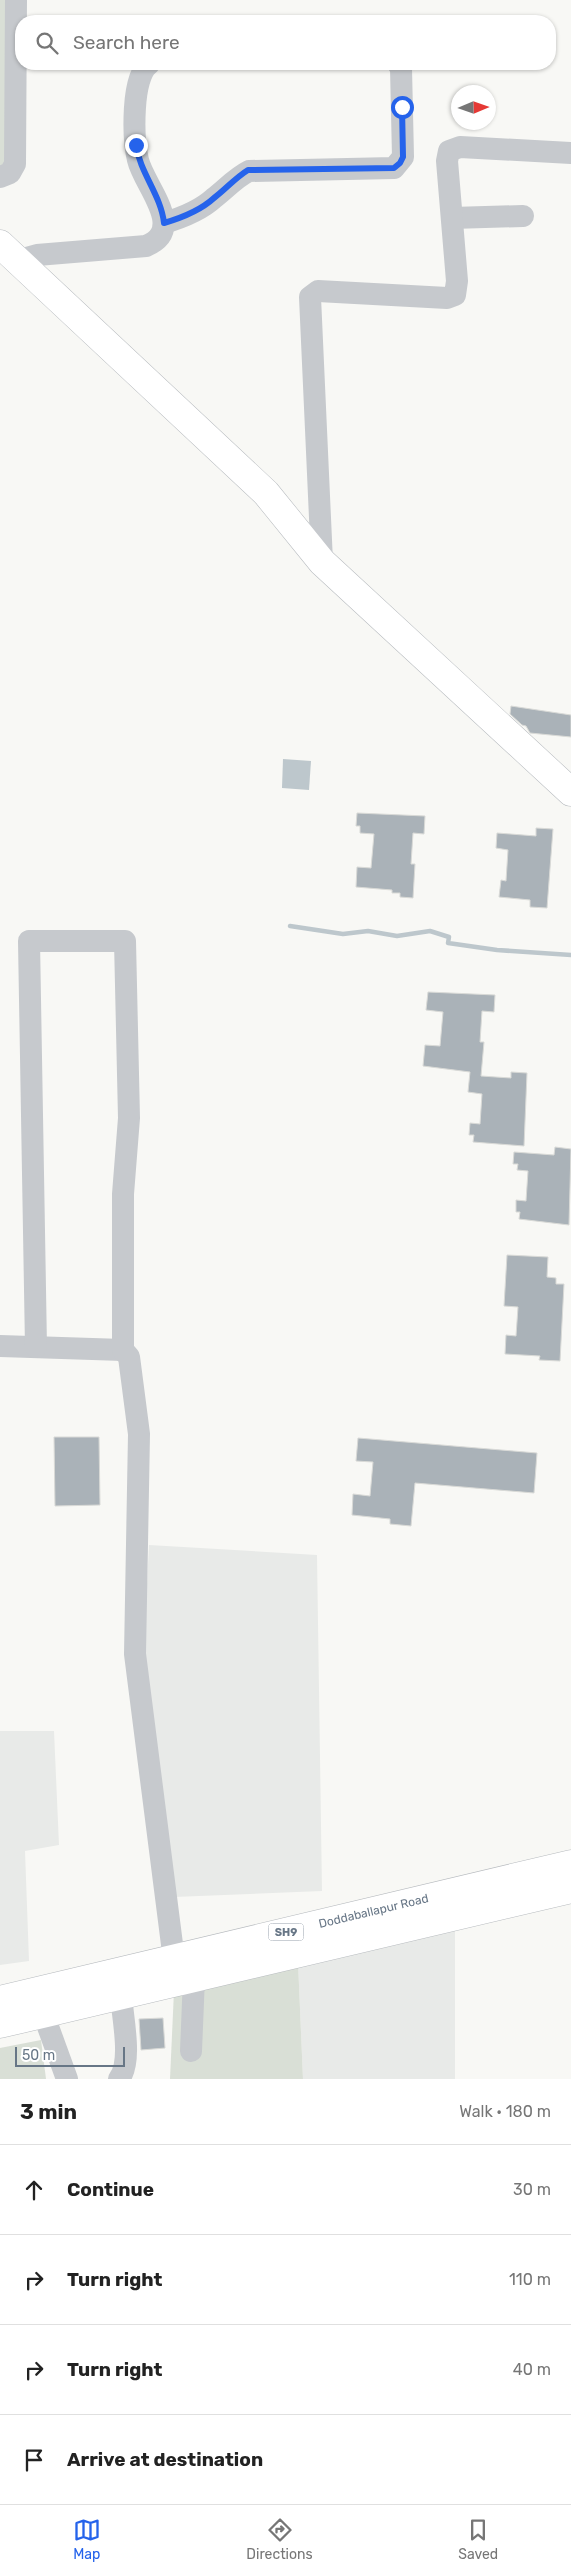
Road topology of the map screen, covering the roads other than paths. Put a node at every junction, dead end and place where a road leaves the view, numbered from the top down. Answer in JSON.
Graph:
{"nodes":[{"id":1,"x":16,"y":0,"type":"edge"},
{"id":2,"x":16,"y":15,"type":"edge"},
{"id":3,"x":16,"y":70,"type":"edge"},
{"id":4,"x":142,"y":70,"type":"edge"},
{"id":5,"x":400,"y":70,"type":"edge"},
{"id":6,"x":571,"y":153,"type":"edge"},
{"id":7,"x":0,"y":177,"type":"edge"},
{"id":8,"x":523,"y":216,"type":"dead end"},
{"id":9,"x":452,"y":218,"type":"junction"},
{"id":10,"x":164,"y":223,"type":"junction"},
{"id":11,"x":9,"y":252,"type":"edge"},
{"id":12,"x":322,"y":562,"type":"junction"},
{"id":13,"x":571,"y":792,"type":"edge"},
{"id":14,"x":0,"y":1346,"type":"edge"},
{"id":15,"x":36,"y":1347,"type":"junction"},
{"id":16,"x":123,"y":1350,"type":"junction"},
{"id":17,"x":571,"y":1864,"type":"edge"},
{"id":18,"x":571,"y":1889,"type":"edge"},
{"id":19,"x":262,"y":1950,"type":"junction"},
{"id":20,"x":184,"y":1968,"type":"junction"},
{"id":21,"x":120,"y":1994,"type":"junction"},
{"id":22,"x":0,"y":2000,"type":"edge"},
{"id":23,"x":42,"y":2013,"type":"junction"},
{"id":24,"x":0,"y":2024,"type":"edge"},
{"id":25,"x":191,"y":2051,"type":"dead end"},
{"id":26,"x":67,"y":2079,"type":"edge"},
{"id":27,"x":119,"y":2079,"type":"edge"}],
"edges":[{"from":1,"to":2,"type":"street"},
{"from":3,"to":7,"type":"street"},
{"from":4,"to":10,"type":"street"},
{"from":5,"to":10,"type":"street"},
{"from":6,"to":9,"type":"street"},
{"from":8,"to":9,"type":"street"},
{"from":9,"to":12,"type":"street"},
{"from":10,"to":11,"type":"street"},
{"from":11,"to":12,"type":"main road"},
{"from":12,"to":13,"type":"main road"},
{"from":14,"to":15,"type":"street"},
{"from":15,"to":16,"type":"street"},
{"from":15,"to":16,"type":"street"},
{"from":16,"to":20,"type":"street"},
{"from":17,"to":19,"type":"main road","name":"Doddaballapur Road","number":"SH9"},
{"from":18,"to":19,"type":"main road","name":"Doddaballapur Road","number":"SH9"},
{"from":19,"to":20,"type":"main road","name":"Doddaballapur Road","number":"SH9"},
{"from":20,"to":21,"type":"main road","name":"Doddaballapur Road","number":"SH9"},
{"from":20,"to":22,"type":"main road","name":"Doddaballapur Road","number":"SH9"},
{"from":20,"to":25,"type":"street"},
{"from":21,"to":23,"type":"main road","name":"Doddaballapur Road","number":"SH9"},
{"from":21,"to":27,"type":"street"},
{"from":23,"to":24,"type":"main road","name":"Doddaballapur Road","number":"SH9"},
{"from":23,"to":26,"type":"street"}]}
